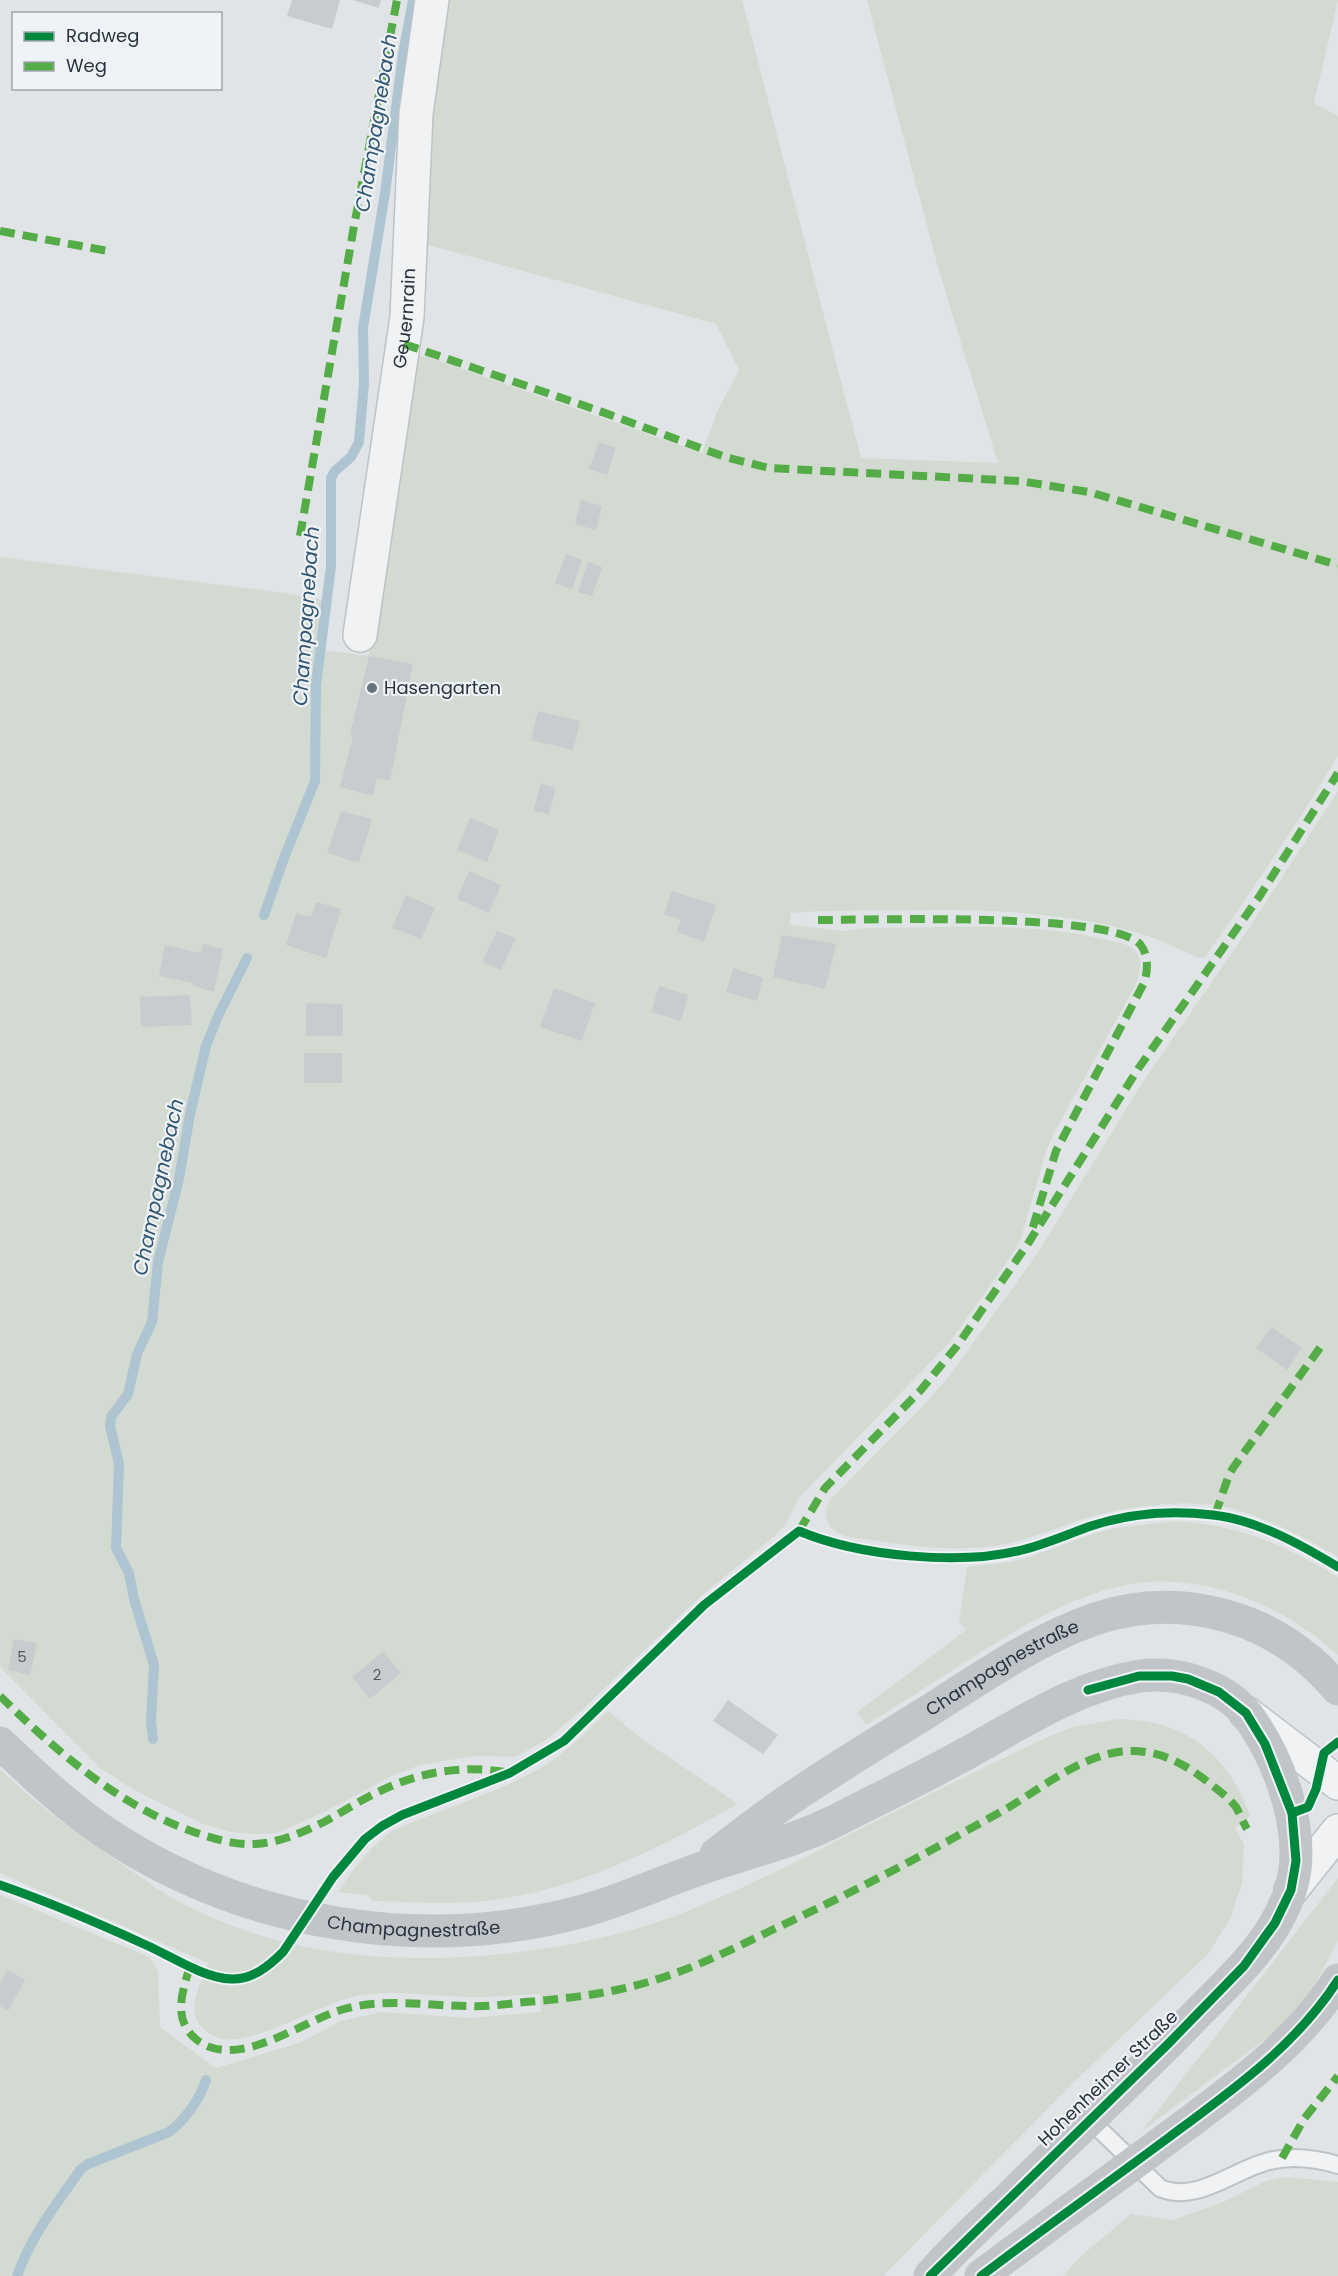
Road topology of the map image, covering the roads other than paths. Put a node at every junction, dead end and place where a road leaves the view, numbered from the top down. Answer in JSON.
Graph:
{"nodes":[{"id":1,"x":432,"y":0,"type":"edge"},
{"id":2,"x":360,"y":635,"type":"dead end"},
{"id":3,"x":1338,"y":1689,"type":"edge"},
{"id":4,"x":1246,"y":1713,"type":"junction"},
{"id":5,"x":0,"y":1743,"type":"edge"},
{"id":6,"x":1338,"y":1783,"type":"edge"},
{"id":7,"x":1338,"y":1831,"type":"edge"},
{"id":8,"x":691,"y":1872,"type":"junction"},
{"id":9,"x":1291,"y":1890,"type":"junction"},
{"id":10,"x":1338,"y":1980,"type":"edge"},
{"id":11,"x":1089,"y":2119,"type":"junction"},
{"id":12,"x":1134,"y":2163,"type":"junction"},
{"id":13,"x":1338,"y":2165,"type":"edge"},
{"id":14,"x":930,"y":2276,"type":"edge"},
{"id":15,"x":981,"y":2276,"type":"edge"}],
"edges":[{"from":1,"to":2,"type":"street","name":"Geuernrain"},
{"from":3,"to":8,"type":"main road","name":"Champagnestraße"},
{"from":4,"to":6,"type":"street","name":"Champagnestraße"},
{"from":4,"to":8,"type":"main road","name":"Champagnestraße"},
{"from":4,"to":9,"type":"main road","name":"Champagnestraße"},
{"from":5,"to":8,"type":"main road","name":"Champagnestraße"},
{"from":7,"to":9,"type":"street","name":"Hohenheimer Straße"},
{"from":9,"to":11,"type":"main road","name":"Hohenheimer Straße"},
{"from":10,"to":12,"type":"main road"},
{"from":11,"to":12,"type":"lane"},
{"from":11,"to":14,"type":"main road","name":"Hohenheimer Straße"},
{"from":12,"to":13,"type":"lane"},
{"from":12,"to":15,"type":"main road"}]}
